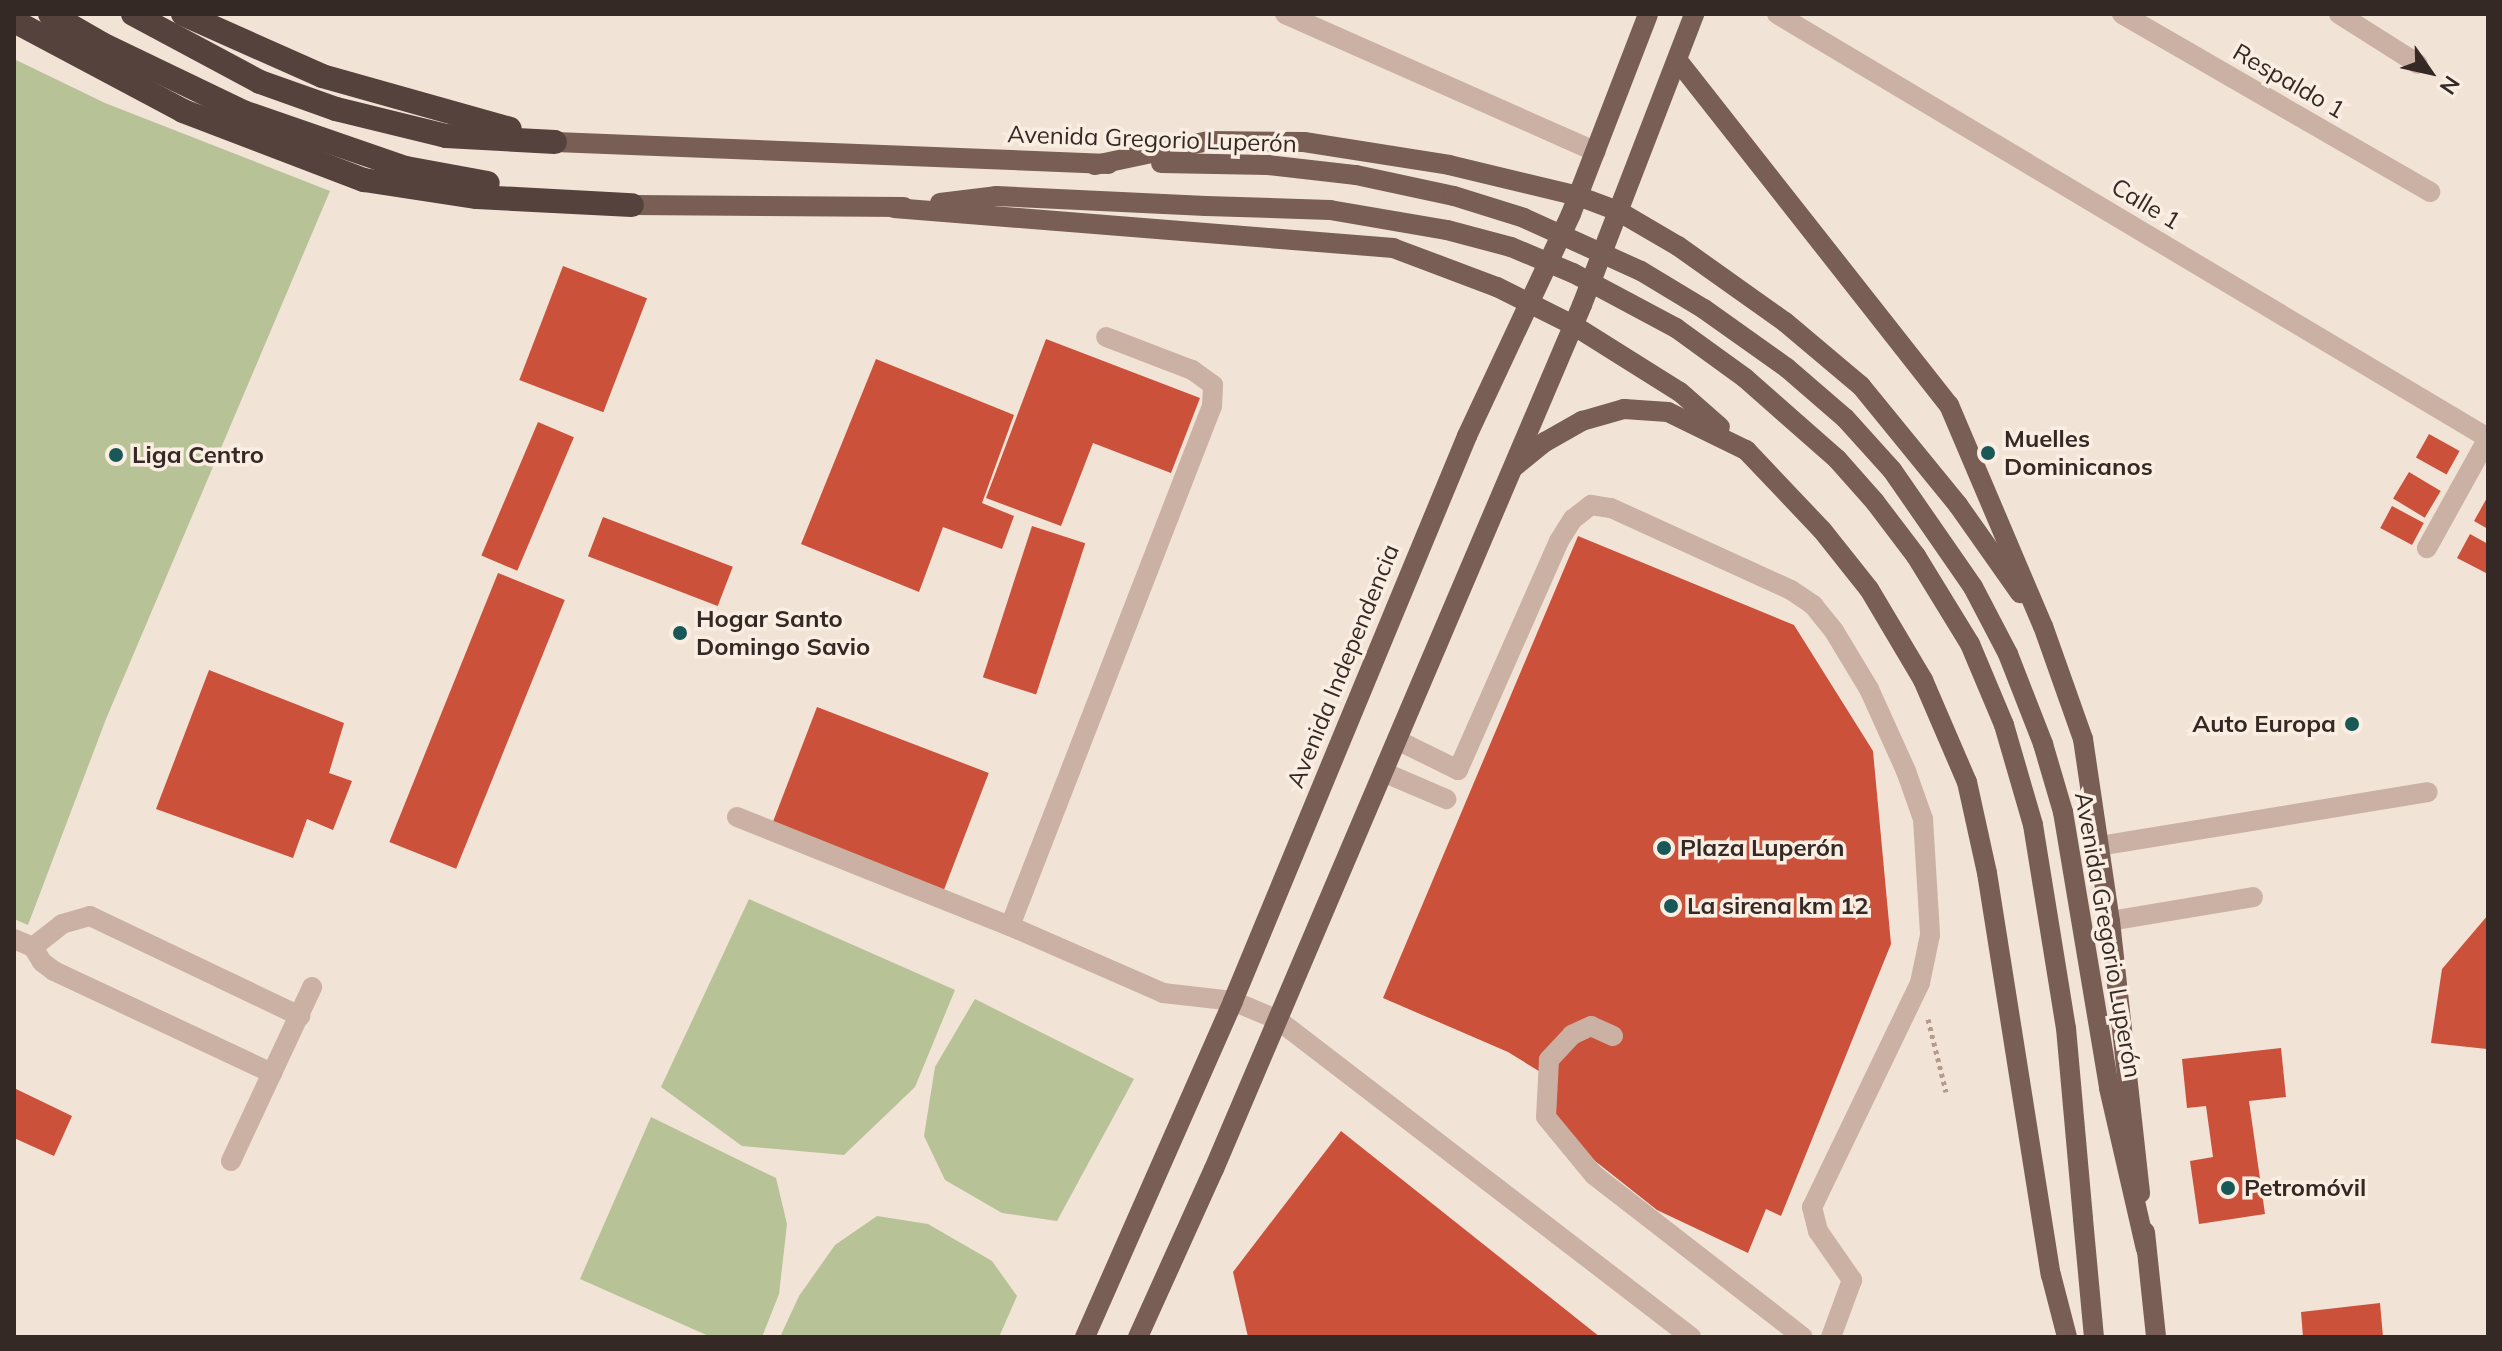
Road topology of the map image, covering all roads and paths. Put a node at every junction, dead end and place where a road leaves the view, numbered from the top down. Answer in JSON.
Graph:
{"nodes":[{"id":1,"x":50,"y":14,"type":"edge"},
{"id":2,"x":133,"y":14,"type":"edge"},
{"id":3,"x":183,"y":14,"type":"edge"},
{"id":4,"x":1285,"y":14,"type":"edge"},
{"id":5,"x":1648,"y":14,"type":"edge"},
{"id":6,"x":1694,"y":14,"type":"edge"},
{"id":7,"x":1777,"y":14,"type":"edge"},
{"id":8,"x":2122,"y":14,"type":"edge"},
{"id":9,"x":2339,"y":14,"type":"edge"},
{"id":10,"x":14,"y":21,"type":"edge"},
{"id":11,"x":1678,"y":61,"type":"junction"},
{"id":12,"x":2418,"y":64,"type":"dead end"},
{"id":13,"x":555,"y":142,"type":"junction"},
{"id":14,"x":1596,"y":152,"type":"junction"},
{"id":15,"x":1095,"y":165,"type":"junction"},
{"id":16,"x":2430,"y":192,"type":"dead end"},
{"id":17,"x":1578,"y":196,"type":"junction"},
{"id":18,"x":632,"y":205,"type":"junction"},
{"id":19,"x":894,"y":208,"type":"junction"},
{"id":20,"x":1618,"y":211,"type":"junction"},
{"id":21,"x":1530,"y":304,"type":"junction"},
{"id":22,"x":1573,"y":325,"type":"junction"},
{"id":23,"x":1106,"y":337,"type":"dead end"},
{"id":24,"x":2488,"y":438,"type":"edge"},
{"id":25,"x":1746,"y":450,"type":"junction"},
{"id":26,"x":1511,"y":469,"type":"junction"},
{"id":27,"x":2427,"y":548,"type":"dead end"},
{"id":28,"x":2043,"y":626,"type":"junction"},
{"id":29,"x":1397,"y":740,"type":"junction"},
{"id":30,"x":1383,"y":772,"type":"junction"},
{"id":31,"x":2428,"y":792,"type":"dead end"},
{"id":32,"x":1446,"y":799,"type":"dead end"},
{"id":33,"x":737,"y":817,"type":"dead end"},
{"id":34,"x":2099,"y":846,"type":"junction"},
{"id":35,"x":2253,"y":897,"type":"dead end"},
{"id":36,"x":2110,"y":921,"type":"junction"},
{"id":37,"x":1010,"y":926,"type":"junction"},
{"id":38,"x":24,"y":943,"type":"edge"},
{"id":39,"x":1920,"y":983,"type":"junction"},
{"id":40,"x":312,"y":987,"type":"dead end"},
{"id":41,"x":1233,"y":1001,"type":"junction"},
{"id":42,"x":300,"y":1016,"type":"junction"},
{"id":43,"x":1278,"y":1020,"type":"junction"},
{"id":44,"x":1613,"y":1036,"type":"dead end"},
{"id":45,"x":272,"y":1073,"type":"junction"},
{"id":46,"x":1946,"y":1092,"type":"dead end"},
{"id":47,"x":231,"y":1161,"type":"dead end"},
{"id":48,"x":2146,"y":1249,"type":"junction"},
{"id":49,"x":1085,"y":1337,"type":"edge"},
{"id":50,"x":1138,"y":1337,"type":"edge"},
{"id":51,"x":1691,"y":1337,"type":"edge"},
{"id":52,"x":1803,"y":1337,"type":"edge"},
{"id":53,"x":1831,"y":1337,"type":"edge"},
{"id":54,"x":2067,"y":1337,"type":"edge"},
{"id":55,"x":2094,"y":1337,"type":"edge"},
{"id":56,"x":2156,"y":1337,"type":"edge"}],
"edges":[{"from":1,"to":18,"type":"highway"},
{"from":2,"to":13,"type":"highway"},
{"from":3,"to":13,"type":"highway"},
{"from":4,"to":14,"type":"street"},
{"from":5,"to":14,"type":"main road","name":"Avenida Independencia"},
{"from":6,"to":11,"type":"main road"},
{"from":7,"to":24,"type":"street","name":"Calle 1"},
{"from":8,"to":16,"type":"street","name":"Respaldo 1"},
{"from":9,"to":12,"type":"street"},
{"from":10,"to":18,"type":"highway"},
{"from":11,"to":20,"type":"main road"},
{"from":11,"to":28,"type":"main road"},
{"from":13,"to":15,"type":"main road","name":"Avenida Gregorio Luperón"},
{"from":14,"to":17,"type":"main road","name":"Avenida Independencia"},
{"from":15,"to":17,"type":"main road"},
{"from":15,"to":48,"type":"main road","name":"Avenida Gregorio Luperón","bridge":true},
{"from":17,"to":20,"type":"main road"},
{"from":17,"to":21,"type":"main road","name":"Avenida Independencia"},
{"from":18,"to":19,"type":"main road"},
{"from":19,"to":21,"type":"main road"},
{"from":19,"to":55,"type":"main road","bridge":true},
{"from":20,"to":22,"type":"main road"},
{"from":20,"to":28,"type":"main road"},
{"from":21,"to":22,"type":"main road"},
{"from":21,"to":41,"type":"main road","name":"Avenida Independencia"},
{"from":22,"to":25,"type":"main road"},
{"from":22,"to":26,"type":"main road"},
{"from":23,"to":37,"type":"street"},
{"from":24,"to":27,"type":"street"},
{"from":25,"to":26,"type":"main road"},
{"from":25,"to":54,"type":"main road"},
{"from":26,"to":29,"type":"main road"},
{"from":28,"to":34,"type":"main road"},
{"from":29,"to":30,"type":"main road"},
{"from":29,"to":39,"type":"street"},
{"from":30,"to":32,"type":"street"},
{"from":30,"to":43,"type":"main road"},
{"from":31,"to":34,"type":"street"},
{"from":33,"to":37,"type":"street"},
{"from":34,"to":36,"type":"main road"},
{"from":35,"to":36,"type":"street"},
{"from":36,"to":48,"type":"main road"},
{"from":37,"to":41,"type":"street"},
{"from":38,"to":42,"type":"street"},
{"from":38,"to":45,"type":"street"},
{"from":39,"to":46,"type":"path"},
{"from":39,"to":53,"type":"street"},
{"from":40,"to":42,"type":"street"},
{"from":41,"to":43,"type":"street"},
{"from":41,"to":49,"type":"main road","name":"Avenida Independencia"},
{"from":42,"to":45,"type":"street"},
{"from":43,"to":50,"type":"main road"},
{"from":43,"to":51,"type":"street"},
{"from":44,"to":52,"type":"street"},
{"from":45,"to":47,"type":"street"},
{"from":48,"to":56,"type":"main road","name":"Avenida Gregorio Luperón"}]}
